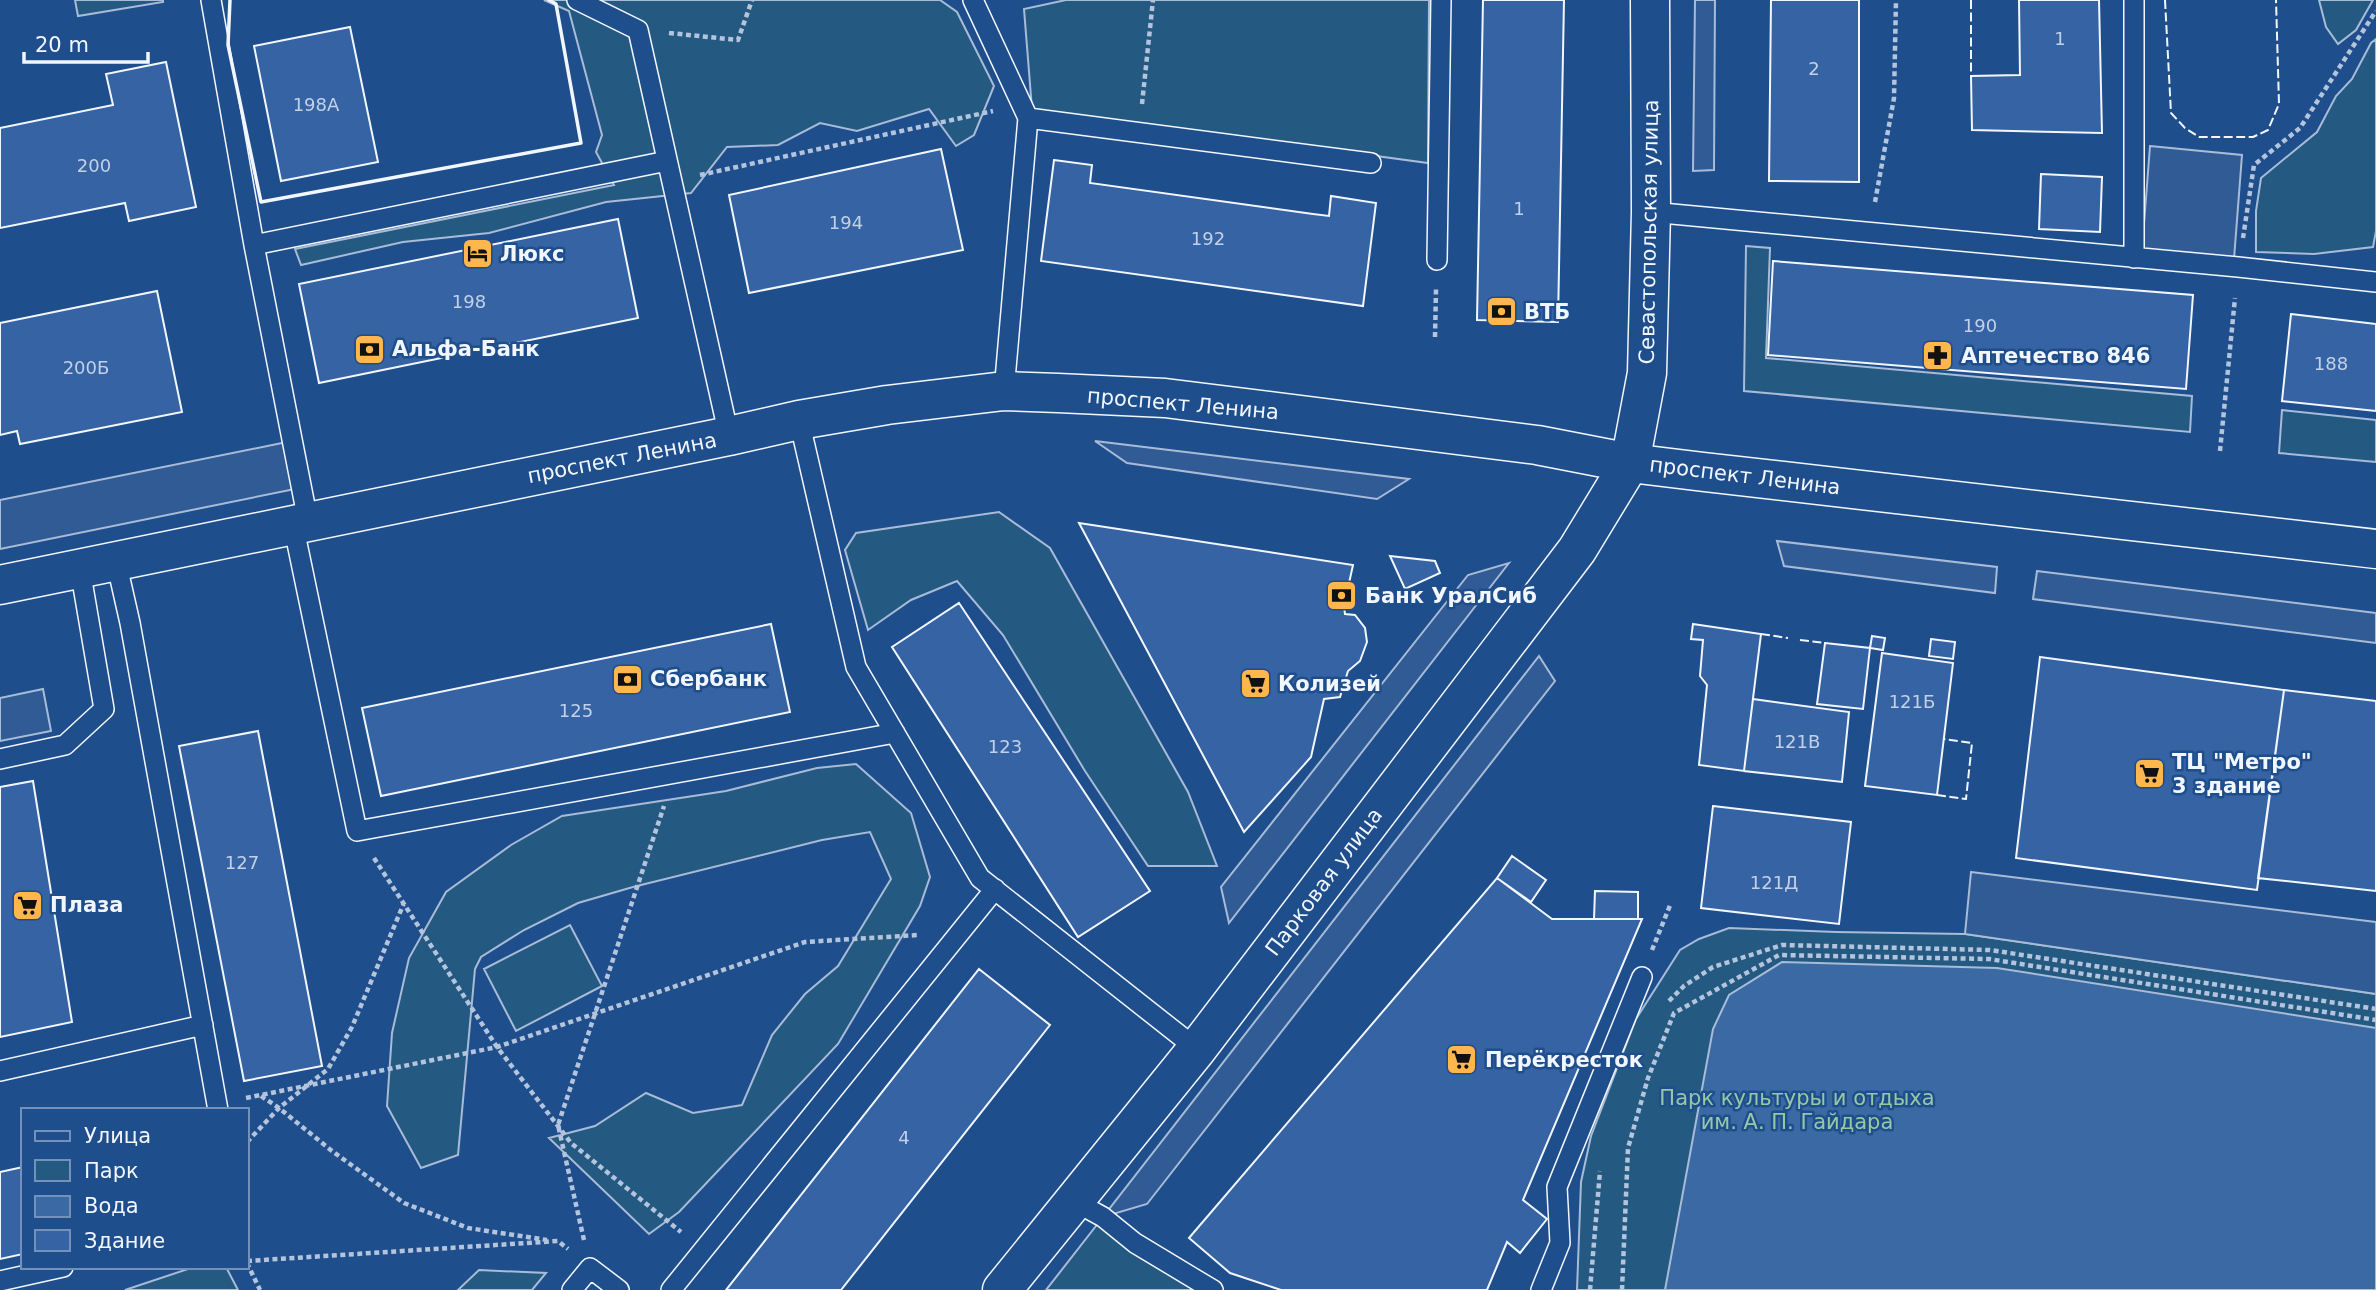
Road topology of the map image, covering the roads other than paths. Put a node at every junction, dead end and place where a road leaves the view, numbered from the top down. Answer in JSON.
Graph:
{"nodes":[{"id":1,"x":211,"y":0,"type":"edge"},
{"id":2,"x":578,"y":0,"type":"edge"},
{"id":3,"x":973,"y":0,"type":"edge"},
{"id":4,"x":1441,"y":0,"type":"edge"},
{"id":5,"x":1650,"y":0,"type":"edge"},
{"id":6,"x":2134,"y":0,"type":"edge"},
{"id":7,"x":1025,"y":111,"type":"junction"},
{"id":8,"x":667,"y":161,"type":"junction"},
{"id":9,"x":1371,"y":163,"type":"dead end"},
{"id":10,"x":1651,"y":212,"type":"junction"},
{"id":11,"x":254,"y":245,"type":"junction"},
{"id":12,"x":2134,"y":258,"type":"junction"},
{"id":13,"x":1437,"y":260,"type":"road end"},
{"id":14,"x":2376,"y":282,"type":"edge"},
{"id":15,"x":1003,"y":391,"type":"junction"},
{"id":16,"x":799,"y":420,"type":"junction"},
{"id":17,"x":729,"y":436,"type":"junction"},
{"id":18,"x":1630,"y":463,"type":"junction"},
{"id":19,"x":300,"y":523,"type":"junction"},
{"id":20,"x":2376,"y":549,"type":"edge"},
{"id":21,"x":98,"y":565,"type":"junction"},
{"id":22,"x":0,"y":585,"type":"edge"},
{"id":23,"x":895,"y":733,"type":"junction"},
{"id":24,"x":0,"y":759,"type":"edge"},
{"id":25,"x":995,"y":889,"type":"junction"},
{"id":26,"x":1642,"y":977,"type":"road end"},
{"id":27,"x":203,"y":1025,"type":"junction"},
{"id":28,"x":1197,"y":1049,"type":"junction"},
{"id":29,"x":0,"y":1071,"type":"edge"},
{"id":30,"x":218,"y":1107,"type":"edge"},
{"id":31,"x":1074,"y":1201,"type":"junction"},
{"id":32,"x":54,"y":1269,"type":"edge"},
{"id":33,"x":0,"y":1281,"type":"edge"},
{"id":34,"x":572,"y":1290,"type":"edge"},
{"id":35,"x":619,"y":1290,"type":"edge"},
{"id":36,"x":671,"y":1290,"type":"edge"},
{"id":37,"x":1002,"y":1290,"type":"edge"},
{"id":38,"x":1213,"y":1290,"type":"edge"},
{"id":39,"x":1541,"y":1290,"type":"edge"}],
"edges":[{"from":1,"to":11,"type":"lane"},
{"from":2,"to":8,"type":"lane"},
{"from":3,"to":7,"type":"lane"},
{"from":4,"to":13,"type":"lane"},
{"from":5,"to":10,"type":"main road","name":"Севастопольская улица"},
{"from":6,"to":12,"type":"lane"},
{"from":7,"to":9,"type":"lane"},
{"from":7,"to":15,"type":"lane"},
{"from":8,"to":11,"type":"lane"},
{"from":8,"to":17,"type":"lane"},
{"from":10,"to":12,"type":"lane"},
{"from":10,"to":18,"type":"main road","name":"Севастопольская улица"},
{"from":11,"to":19,"type":"lane"},
{"from":12,"to":14,"type":"lane"},
{"from":15,"to":16,"type":"main road","name":"проспект Ленина"},
{"from":15,"to":18,"type":"main road","name":"проспект Ленина"},
{"from":16,"to":17,"type":"main road","name":"проспект Ленина"},
{"from":16,"to":23,"type":"lane"},
{"from":17,"to":19,"type":"main road","name":"проспект Ленина"},
{"from":18,"to":20,"type":"main road","name":"проспект Ленина"},
{"from":18,"to":28,"type":"main road","name":"Парковая улица"},
{"from":19,"to":21,"type":"main road","name":"проспект Ленина"},
{"from":19,"to":23,"type":"lane"},
{"from":21,"to":22,"type":"main road","name":"проспект Ленина"},
{"from":21,"to":24,"type":"lane"},
{"from":21,"to":27,"type":"lane"},
{"from":23,"to":25,"type":"lane"},
{"from":25,"to":28,"type":"lane"},
{"from":25,"to":36,"type":"lane"},
{"from":26,"to":39,"type":"lane"},
{"from":27,"to":29,"type":"lane"},
{"from":27,"to":30,"type":"lane"},
{"from":28,"to":31,"type":"main road","name":"Парковая улица"},
{"from":31,"to":37,"type":"main road","name":"Парковая улица"},
{"from":31,"to":38,"type":"lane"},
{"from":32,"to":33,"type":"lane"},
{"from":34,"to":35,"type":"lane"}]}
